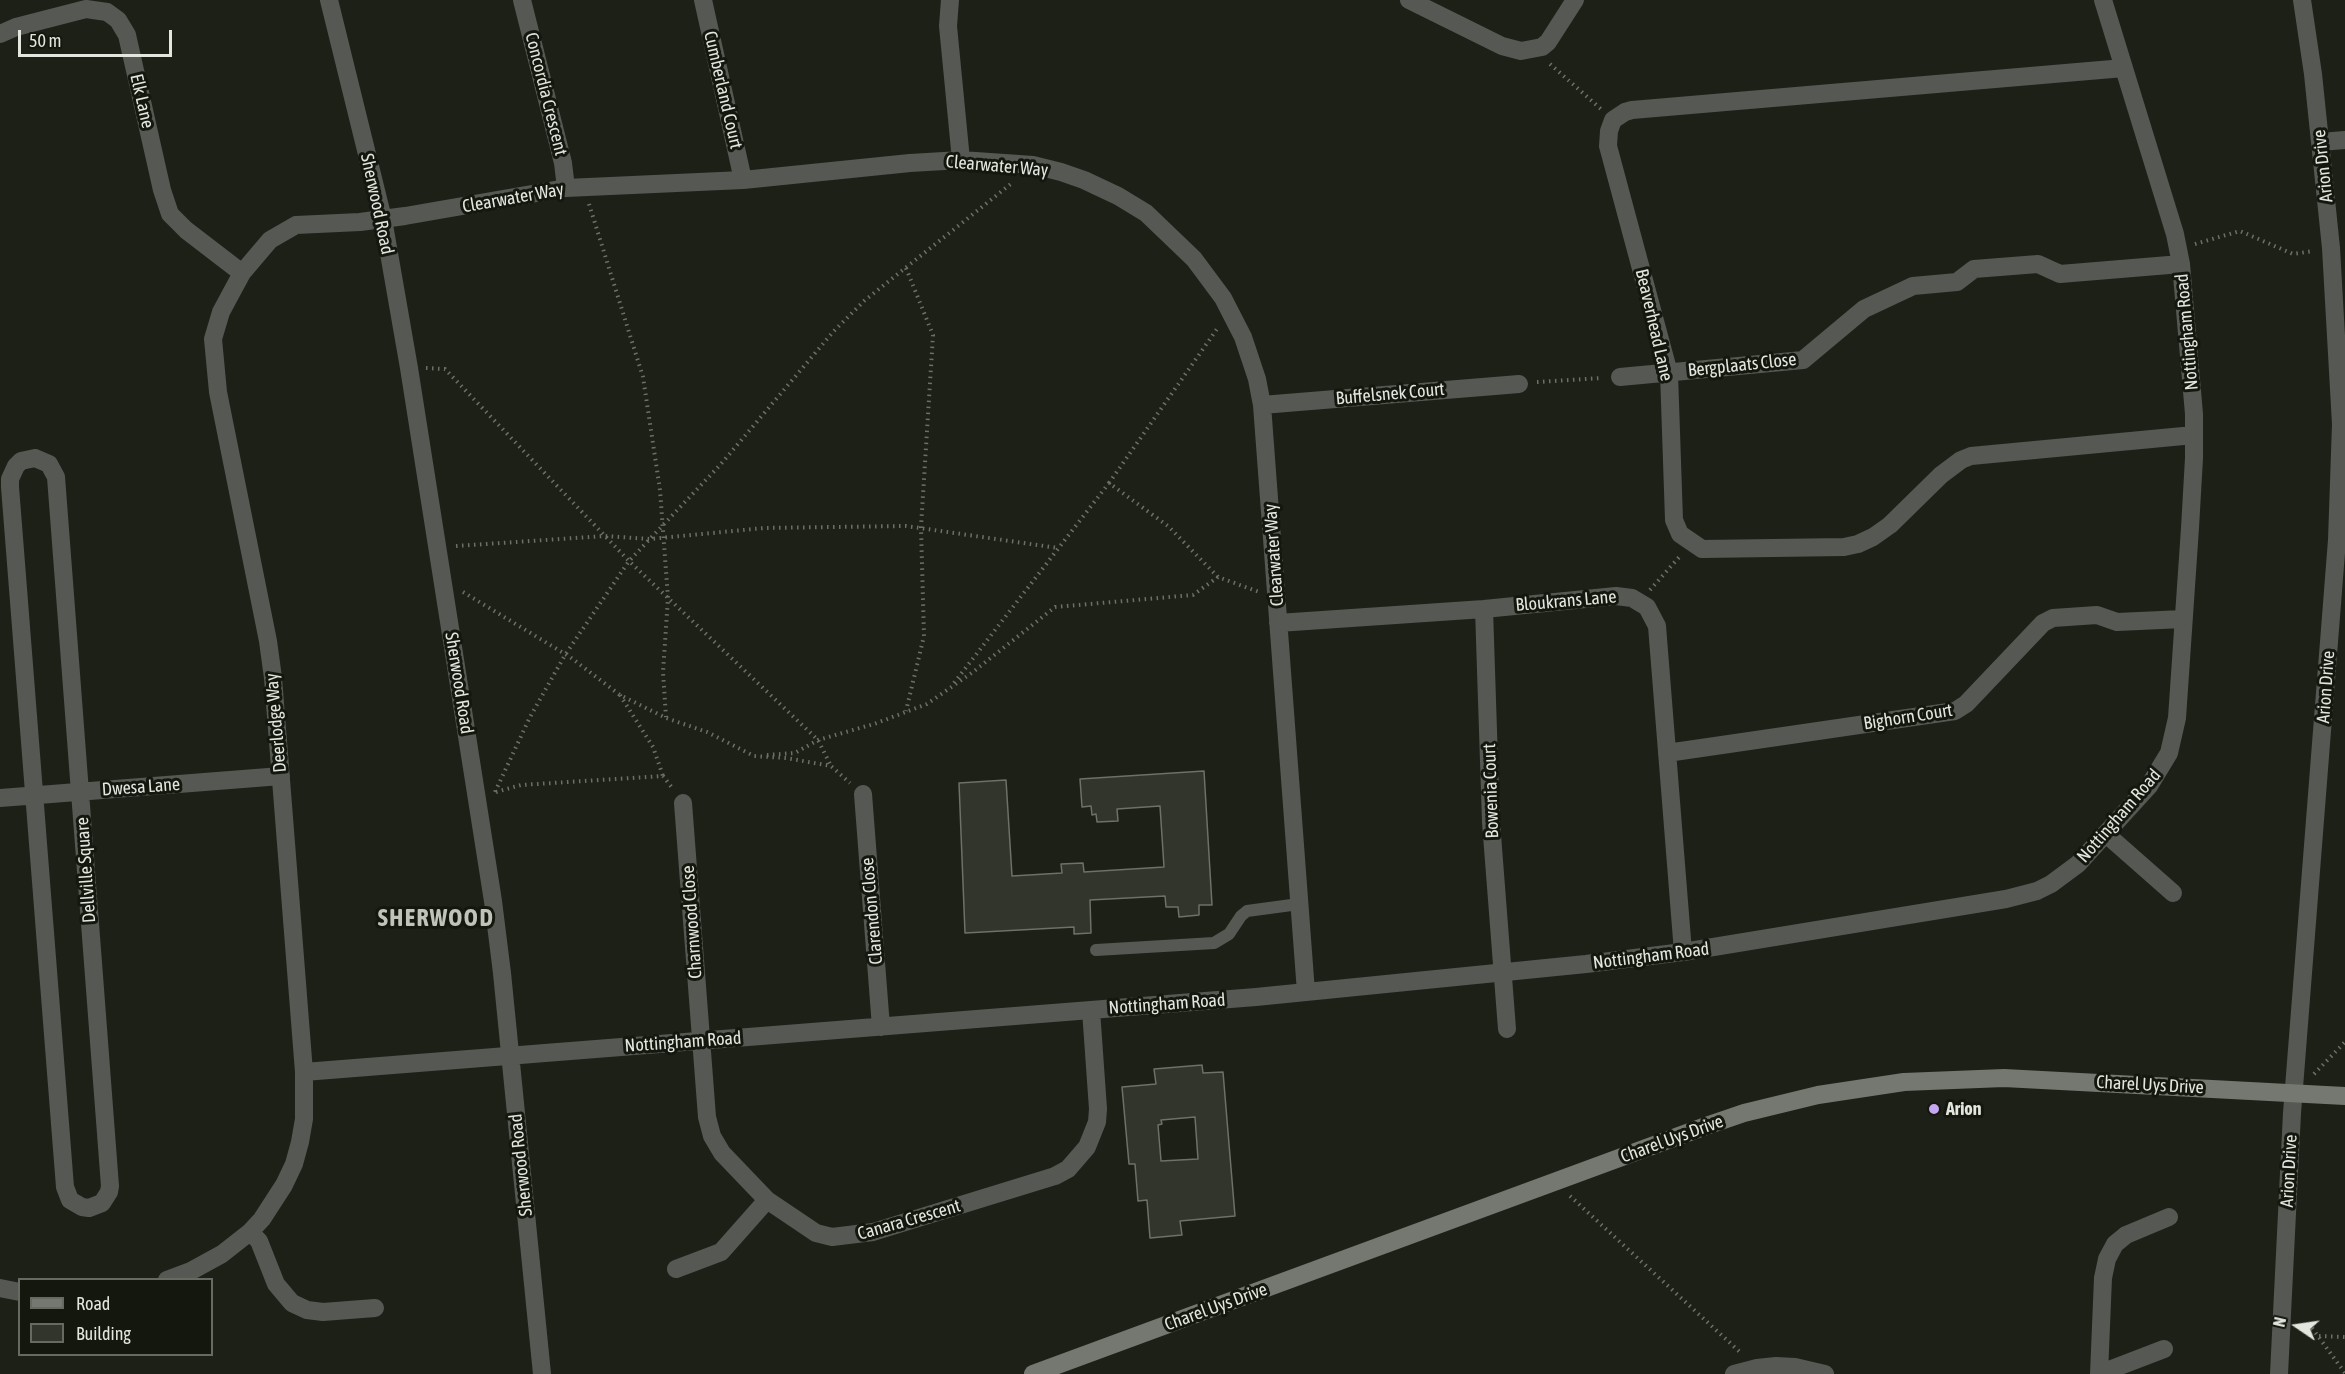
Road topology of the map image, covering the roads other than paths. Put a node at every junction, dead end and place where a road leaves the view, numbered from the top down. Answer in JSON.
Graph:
{"nodes":[{"id":1,"x":329,"y":0,"type":"edge"},
{"id":2,"x":522,"y":0,"type":"edge"},
{"id":3,"x":703,"y":0,"type":"edge"},
{"id":4,"x":950,"y":0,"type":"edge"},
{"id":5,"x":1409,"y":0,"type":"edge"},
{"id":6,"x":1575,"y":0,"type":"edge"},
{"id":7,"x":2103,"y":0,"type":"edge"},
{"id":8,"x":2302,"y":0,"type":"edge"},
{"id":9,"x":0,"y":33,"type":"edge"},
{"id":10,"x":2124,"y":68,"type":"junction"},
{"id":11,"x":2345,"y":140,"type":"edge"},
{"id":12,"x":2321,"y":142,"type":"junction"},
{"id":13,"x":960,"y":160,"type":"junction"},
{"id":14,"x":743,"y":180,"type":"junction"},
{"id":15,"x":575,"y":187,"type":"junction"},
{"id":16,"x":382,"y":219,"type":"junction"},
{"id":17,"x":2181,"y":264,"type":"junction"},
{"id":18,"x":242,"y":273,"type":"junction"},
{"id":19,"x":1669,"y":374,"type":"junction"},
{"id":20,"x":1620,"y":377,"type":"road end"},
{"id":21,"x":1519,"y":384,"type":"road end"},
{"id":22,"x":1262,"y":405,"type":"junction"},
{"id":23,"x":2194,"y":435,"type":"junction"},
{"id":24,"x":1484,"y":609,"type":"junction"},
{"id":25,"x":2183,"y":619,"type":"junction"},
{"id":26,"x":1278,"y":623,"type":"junction"},
{"id":27,"x":1667,"y":753,"type":"junction"},
{"id":28,"x":281,"y":776,"type":"junction"},
{"id":29,"x":80,"y":792,"type":"junction"},
{"id":30,"x":863,"y":794,"type":"road end"},
{"id":31,"x":34,"y":795,"type":"junction"},
{"id":32,"x":0,"y":798,"type":"edge"},
{"id":33,"x":683,"y":803,"type":"road end"},
{"id":34,"x":2106,"y":834,"type":"junction"},
{"id":35,"x":2173,"y":893,"type":"dead end"},
{"id":36,"x":1299,"y":904,"type":"junction"},
{"id":37,"x":1096,"y":950,"type":"dead end"},
{"id":38,"x":1683,"y":952,"type":"junction"},
{"id":39,"x":1503,"y":972,"type":"junction"},
{"id":40,"x":1306,"y":992,"type":"junction"},
{"id":41,"x":1091,"y":1010,"type":"junction"},
{"id":42,"x":881,"y":1027,"type":"junction"},
{"id":43,"x":1508,"y":1029,"type":"dead end"},
{"id":44,"x":702,"y":1041,"type":"junction"},
{"id":45,"x":510,"y":1056,"type":"junction"},
{"id":46,"x":304,"y":1072,"type":"junction"},
{"id":47,"x":2293,"y":1094,"type":"junction"},
{"id":48,"x":2345,"y":1096,"type":"edge"},
{"id":49,"x":767,"y":1200,"type":"junction"},
{"id":50,"x":2169,"y":1217,"type":"dead end"},
{"id":51,"x":250,"y":1232,"type":"junction"},
{"id":52,"x":676,"y":1269,"type":"dead end"},
{"id":53,"x":172,"y":1278,"type":"edge"},
{"id":54,"x":0,"y":1288,"type":"edge"},
{"id":55,"x":18,"y":1292,"type":"edge"},
{"id":56,"x":375,"y":1308,"type":"dead end"},
{"id":57,"x":2164,"y":1349,"type":"dead end"},
{"id":58,"x":542,"y":1374,"type":"edge"},
{"id":59,"x":1033,"y":1374,"type":"edge"},
{"id":60,"x":1734,"y":1374,"type":"edge"},
{"id":61,"x":1825,"y":1374,"type":"edge"},
{"id":62,"x":2099,"y":1374,"type":"edge"},
{"id":63,"x":2278,"y":1374,"type":"edge"}],
"edges":[{"from":1,"to":16,"type":"street","name":"Sherwood Road"},
{"from":2,"to":15,"type":"street","name":"Concordia Crescent"},
{"from":3,"to":14,"type":"street","name":"Cumberland Court"},
{"from":4,"to":13,"type":"street"},
{"from":5,"to":6,"type":"street"},
{"from":7,"to":10,"type":"street","name":"Nottingham Road"},
{"from":8,"to":12,"type":"street","name":"Arion Drive"},
{"from":9,"to":18,"type":"street","name":"Elk Lane"},
{"from":10,"to":17,"type":"street","name":"Nottingham Road"},
{"from":10,"to":19,"type":"street","name":"Beaverhead Lane"},
{"from":11,"to":12,"type":"street"},
{"from":12,"to":47,"type":"street","name":"Arion Drive"},
{"from":13,"to":14,"type":"street","name":"Clearwater Way"},
{"from":13,"to":22,"type":"street","name":"Clearwater Way"},
{"from":14,"to":15,"type":"street","name":"Clearwater Way"},
{"from":15,"to":16,"type":"street","name":"Clearwater Way"},
{"from":16,"to":18,"type":"street","name":"Deerlodge Way"},
{"from":16,"to":45,"type":"street","name":"Sherwood Road"},
{"from":17,"to":19,"type":"street","name":"Bergplaats Close"},
{"from":17,"to":23,"type":"street","name":"Nottingham Road"},
{"from":18,"to":28,"type":"street","name":"Deerlodge Way"},
{"from":19,"to":20,"type":"street","name":"Bergplaats Close"},
{"from":19,"to":23,"type":"street","name":"Beaverhead Lane"},
{"from":21,"to":22,"type":"street","name":"Buffelsnek Court"},
{"from":22,"to":26,"type":"street","name":"Clearwater Way"},
{"from":23,"to":25,"type":"street","name":"Nottingham Road"},
{"from":24,"to":26,"type":"street","name":"Bloukrans Lane"},
{"from":24,"to":27,"type":"street","name":"Bloukrans Lane"},
{"from":24,"to":39,"type":"street","name":"Bowenia Court"},
{"from":25,"to":27,"type":"street","name":"Bighorn Court"},
{"from":25,"to":34,"type":"street","name":"Nottingham Road"},
{"from":26,"to":36,"type":"street","name":"Clearwater Way"},
{"from":27,"to":38,"type":"street","name":"Bloukrans Lane"},
{"from":28,"to":29,"type":"street","name":"Dwesa Lane"},
{"from":28,"to":46,"type":"street","name":"Deerlodge Way"},
{"from":29,"to":31,"type":"street","name":"Dwesa Lane"},
{"from":29,"to":31,"type":"street","name":"Dellville Square"},
{"from":29,"to":31,"type":"street","name":"Dellville Square"},
{"from":30,"to":42,"type":"street","name":"Clarendon Close"},
{"from":31,"to":32,"type":"street","name":"Dwesa Lane"},
{"from":33,"to":44,"type":"street","name":"Charnwood Close"},
{"from":34,"to":35,"type":"street"},
{"from":34,"to":38,"type":"street","name":"Nottingham Road"},
{"from":36,"to":37,"type":"lane"},
{"from":36,"to":40,"type":"street","name":"Clearwater Way"},
{"from":38,"to":39,"type":"street","name":"Nottingham Road"},
{"from":39,"to":40,"type":"street","name":"Nottingham Road"},
{"from":39,"to":43,"type":"street","name":"Bowenia Court"},
{"from":40,"to":41,"type":"street","name":"Nottingham Road"},
{"from":41,"to":42,"type":"street","name":"Nottingham Road"},
{"from":41,"to":49,"type":"street","name":"Canara Crescent"},
{"from":42,"to":44,"type":"street","name":"Nottingham Road"},
{"from":44,"to":45,"type":"street","name":"Nottingham Road"},
{"from":44,"to":49,"type":"street","name":"Canara Crescent"},
{"from":45,"to":46,"type":"street","name":"Nottingham Road"},
{"from":45,"to":58,"type":"street","name":"Sherwood Road"},
{"from":46,"to":51,"type":"street","name":"Deerlodge Way"},
{"from":47,"to":48,"type":"main road","name":"Charel Uys Drive"},
{"from":47,"to":59,"type":"main road","name":"Charel Uys Drive"},
{"from":47,"to":63,"type":"street","name":"Arion Drive"},
{"from":49,"to":52,"type":"street"},
{"from":50,"to":62,"type":"street"},
{"from":51,"to":53,"type":"street","name":"Deerlodge Way"},
{"from":51,"to":56,"type":"street"},
{"from":54,"to":55,"type":"street"},
{"from":57,"to":62,"type":"street"},
{"from":60,"to":61,"type":"street"}]}
